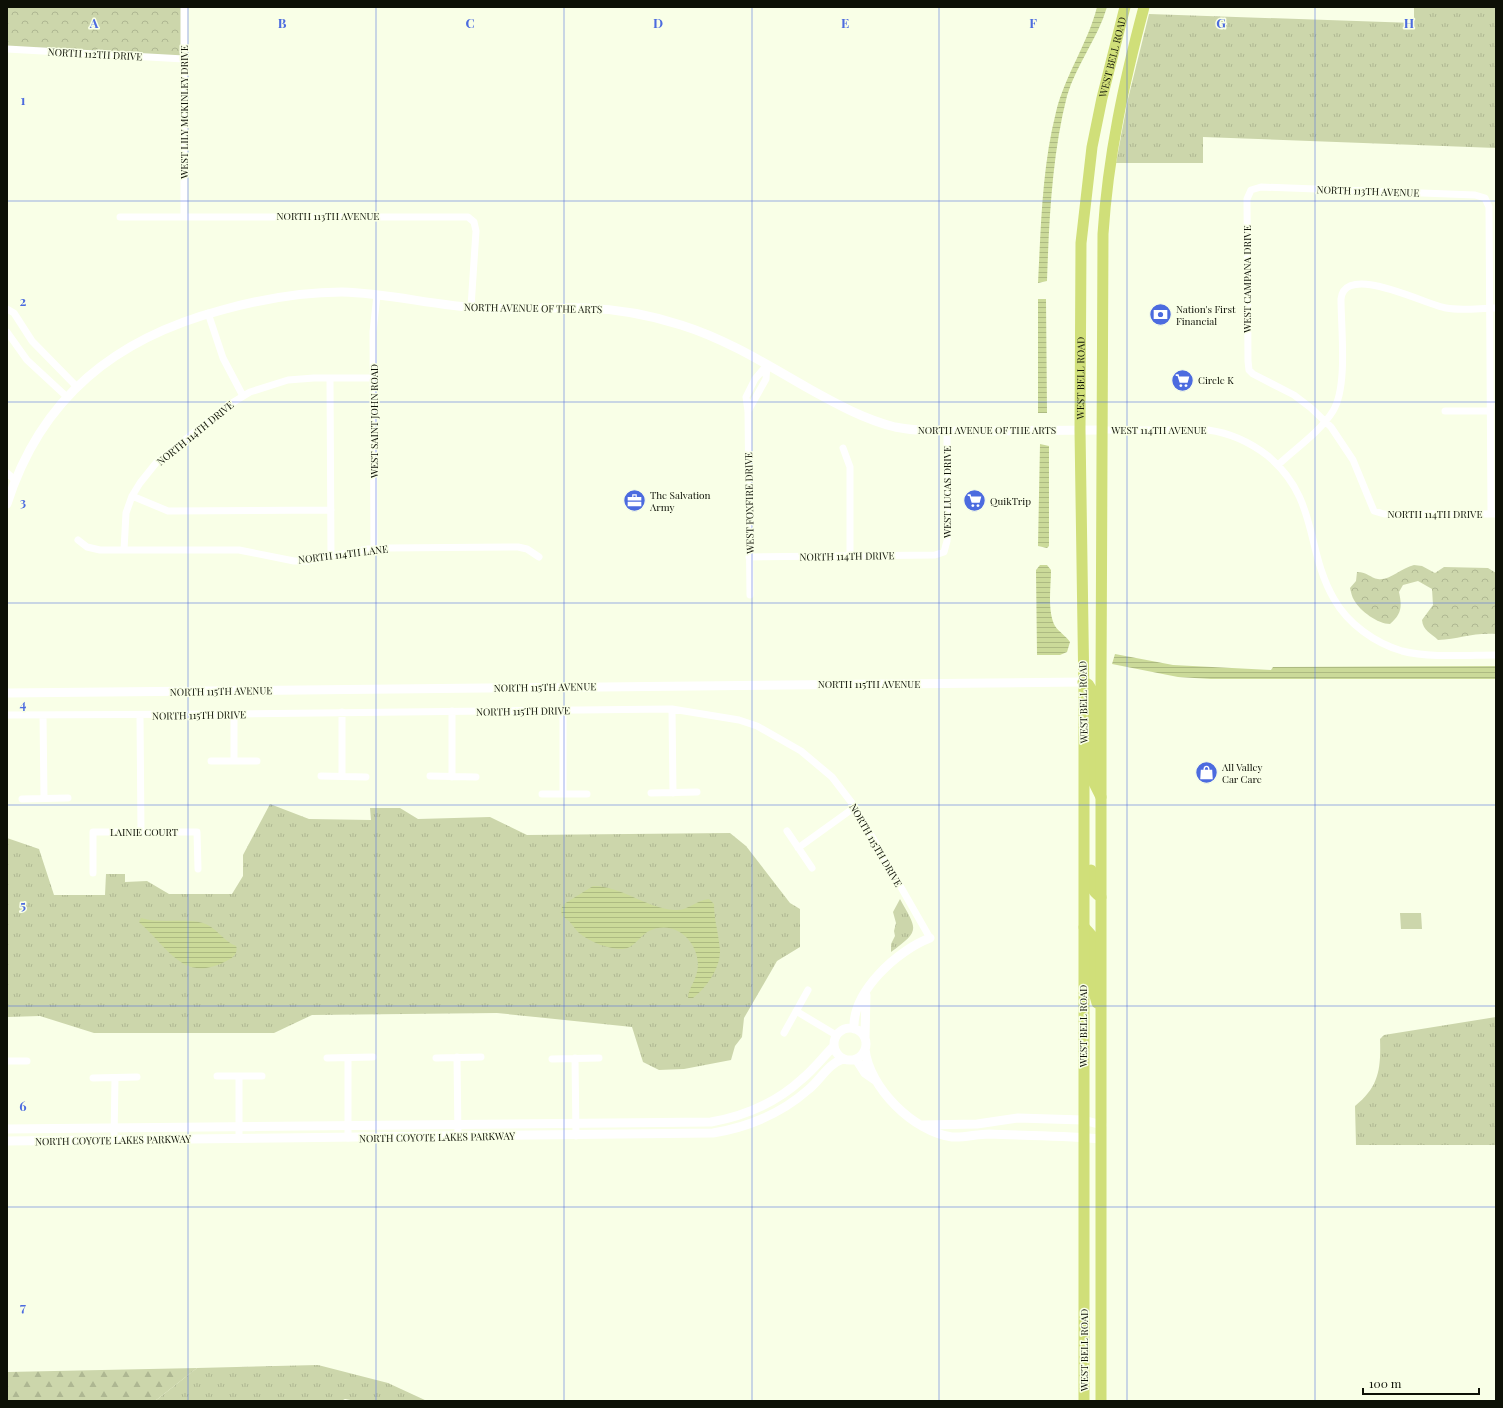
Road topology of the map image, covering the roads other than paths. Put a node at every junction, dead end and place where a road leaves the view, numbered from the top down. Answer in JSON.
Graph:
{"nodes":[{"id":1,"x":184,"y":7,"type":"edge"},
{"id":2,"x":1126,"y":7,"type":"edge"},
{"id":3,"x":1144,"y":7,"type":"edge"},
{"id":4,"x":7,"y":49,"type":"edge"},
{"id":5,"x":184,"y":58,"type":"junction"},
{"id":6,"x":1251,"y":190,"type":"joint"},
{"id":7,"x":120,"y":217,"type":"dead end"},
{"id":8,"x":184,"y":217,"type":"junction"},
{"id":9,"x":377,"y":295,"type":"junction"},
{"id":10,"x":471,"y":307,"type":"junction"},
{"id":11,"x":1493,"y":308,"type":"edge"},
{"id":12,"x":7,"y":309,"type":"edge"},
{"id":13,"x":208,"y":313,"type":"junction"},
{"id":14,"x":7,"y":332,"type":"edge"},
{"id":15,"x":767,"y":365,"type":"junction"},
{"id":16,"x":330,"y":378,"type":"junction"},
{"id":17,"x":373,"y":378,"type":"junction"},
{"id":18,"x":77,"y":387,"type":"junction"},
{"id":19,"x":243,"y":396,"type":"junction"},
{"id":20,"x":67,"y":397,"type":"junction"},
{"id":21,"x":1445,"y":411,"type":"dead end"},
{"id":22,"x":1490,"y":411,"type":"junction"},
{"id":23,"x":1325,"y":421,"type":"junction"},
{"id":24,"x":1080,"y":430,"type":"junction"},
{"id":25,"x":1102,"y":430,"type":"junction"},
{"id":26,"x":947,"y":431,"type":"junction"},
{"id":27,"x":843,"y":448,"type":"dead end"},
{"id":28,"x":1278,"y":465,"type":"junction"},
{"id":29,"x":7,"y":474,"type":"edge"},
{"id":30,"x":11,"y":480,"type":"edge"},
{"id":31,"x":132,"y":496,"type":"junction"},
{"id":32,"x":7,"y":504,"type":"edge"},
{"id":33,"x":331,"y":510,"type":"junction"},
{"id":34,"x":1493,"y":514,"type":"edge"},
{"id":35,"x":78,"y":540,"type":"dead end"},
{"id":36,"x":374,"y":548,"type":"junction"},
{"id":37,"x":124,"y":550,"type":"junction"},
{"id":38,"x":944,"y":552,"type":"joint"},
{"id":39,"x":850,"y":556,"type":"junction"},
{"id":40,"x":332,"y":557,"type":"junction"},
{"id":41,"x":539,"y":557,"type":"dead end"},
{"id":42,"x":749,"y":557,"type":"junction"},
{"id":43,"x":750,"y":595,"type":"dead end"},
{"id":44,"x":1496,"y":655,"type":"edge"},
{"id":45,"x":1083,"y":682,"type":"junction"},
{"id":46,"x":7,"y":693,"type":"edge"},
{"id":47,"x":672,"y":709,"type":"junction"},
{"id":48,"x":563,"y":710,"type":"junction"},
{"id":49,"x":452,"y":711,"type":"junction"},
{"id":50,"x":342,"y":712,"type":"junction"},
{"id":51,"x":234,"y":714,"type":"junction"},
{"id":52,"x":7,"y":715,"type":"edge"},
{"id":53,"x":43,"y":715,"type":"junction"},
{"id":54,"x":140,"y":715,"type":"junction"},
{"id":55,"x":211,"y":761,"type":"dead end"},
{"id":56,"x":234,"y":761,"type":"junction"},
{"id":57,"x":257,"y":761,"type":"dead end"},
{"id":58,"x":321,"y":776,"type":"dead end"},
{"id":59,"x":342,"y":776,"type":"junction"},
{"id":60,"x":430,"y":776,"type":"dead end"},
{"id":61,"x":366,"y":777,"type":"dead end"},
{"id":62,"x":452,"y":777,"type":"junction"},
{"id":63,"x":476,"y":777,"type":"dead end"},
{"id":64,"x":697,"y":792,"type":"dead end"},
{"id":65,"x":651,"y":793,"type":"dead end"},
{"id":66,"x":673,"y":793,"type":"junction"},
{"id":67,"x":542,"y":794,"type":"dead end"},
{"id":68,"x":563,"y":794,"type":"junction"},
{"id":69,"x":587,"y":794,"type":"dead end"},
{"id":70,"x":44,"y":798,"type":"junction"},
{"id":71,"x":68,"y":798,"type":"dead end"},
{"id":72,"x":1102,"y":798,"type":"junction"},
{"id":73,"x":22,"y":799,"type":"dead end"},
{"id":74,"x":855,"y":807,"type":"junction"},
{"id":75,"x":1083,"y":813,"type":"junction"},
{"id":76,"x":787,"y":831,"type":"dead end"},
{"id":77,"x":141,"y":832,"type":"junction"},
{"id":78,"x":798,"y":848,"type":"junction"},
{"id":79,"x":812,"y":868,"type":"dead end"},
{"id":80,"x":198,"y":869,"type":"dead end"},
{"id":81,"x":93,"y":873,"type":"dead end"},
{"id":82,"x":1101,"y":897,"type":"junction"},
{"id":83,"x":1084,"y":928,"type":"junction"},
{"id":84,"x":930,"y":938,"type":"joint"},
{"id":85,"x":808,"y":990,"type":"dead end"},
{"id":86,"x":866,"y":992,"type":"junction"},
{"id":87,"x":796,"y":1011,"type":"junction"},
{"id":88,"x":1101,"y":1016,"type":"junction"},
{"id":89,"x":854,"y":1029,"type":"junction"},
{"id":90,"x":784,"y":1033,"type":"dead end"},
{"id":91,"x":836,"y":1035,"type":"junction"},
{"id":92,"x":865,"y":1038,"type":"junction"},
{"id":93,"x":834,"y":1046,"type":"junction"},
{"id":94,"x":865,"y":1049,"type":"junction"},
{"id":95,"x":481,"y":1056,"type":"dead end"},
{"id":96,"x":373,"y":1057,"type":"dead end"},
{"id":97,"x":457,"y":1057,"type":"junction"},
{"id":98,"x":327,"y":1058,"type":"dead end"},
{"id":99,"x":348,"y":1058,"type":"junction"},
{"id":100,"x":436,"y":1058,"type":"dead end"},
{"id":101,"x":575,"y":1058,"type":"junction"},
{"id":102,"x":599,"y":1058,"type":"dead end"},
{"id":103,"x":552,"y":1059,"type":"dead end"},
{"id":104,"x":843,"y":1059,"type":"junction"},
{"id":105,"x":856,"y":1059,"type":"junction"},
{"id":106,"x":7,"y":1061,"type":"edge"},
{"id":107,"x":27,"y":1061,"type":"dead end"},
{"id":108,"x":217,"y":1076,"type":"dead end"},
{"id":109,"x":239,"y":1076,"type":"junction"},
{"id":110,"x":262,"y":1076,"type":"dead end"},
{"id":111,"x":137,"y":1077,"type":"dead end"},
{"id":112,"x":93,"y":1078,"type":"dead end"},
{"id":113,"x":114,"y":1078,"type":"junction"},
{"id":114,"x":875,"y":1080,"type":"junction"},
{"id":115,"x":1083,"y":1120,"type":"junction"},
{"id":116,"x":576,"y":1124,"type":"junction"},
{"id":117,"x":1102,"y":1124,"type":"junction"},
{"id":118,"x":458,"y":1125,"type":"junction"},
{"id":119,"x":923,"y":1125,"type":"junction"},
{"id":120,"x":348,"y":1126,"type":"junction"},
{"id":121,"x":239,"y":1127,"type":"junction"},
{"id":122,"x":114,"y":1128,"type":"junction"},
{"id":123,"x":7,"y":1129,"type":"edge"},
{"id":124,"x":576,"y":1136,"type":"junction"},
{"id":125,"x":458,"y":1137,"type":"junction"},
{"id":126,"x":1083,"y":1137,"type":"junction"},
{"id":127,"x":348,"y":1138,"type":"junction"},
{"id":128,"x":1101,"y":1138,"type":"junction"},
{"id":129,"x":239,"y":1139,"type":"junction"},
{"id":130,"x":114,"y":1140,"type":"junction"},
{"id":131,"x":7,"y":1141,"type":"edge"},
{"id":132,"x":1084,"y":1401,"type":"edge"},
{"id":133,"x":1101,"y":1401,"type":"edge"}],
"edges":[{"from":1,"to":5,"type":"street","name":"WEST LILY MCKINLEY DRIVE"},
{"from":2,"to":24,"type":"main road","name":"WEST BELL ROAD"},
{"from":3,"to":25,"type":"main road","name":"WEST BELL ROAD"},
{"from":4,"to":5,"type":"street","name":"NORTH 112TH DRIVE"},
{"from":5,"to":8,"type":"street","name":"WEST LILY MCKINLEY DRIVE"},
{"from":6,"to":11,"type":"street","name":"NORTH 113TH AVENUE"},
{"from":6,"to":23,"type":"street","name":"WEST CAMPANA DRIVE"},
{"from":7,"to":8,"type":"street","name":"NORTH 113TH AVENUE"},
{"from":8,"to":10,"type":"street","name":"NORTH 113TH AVENUE"},
{"from":9,"to":10,"type":"street","name":"NORTH AVENUE OF THE ARTS"},
{"from":9,"to":13,"type":"street","name":"NORTH AVENUE OF THE ARTS"},
{"from":9,"to":17,"type":"street","name":"WEST SAINT JOHN ROAD"},
{"from":10,"to":15,"type":"street","name":"NORTH AVENUE OF THE ARTS"},
{"from":11,"to":22,"type":"street"},
{"from":11,"to":23,"type":"street"},
{"from":12,"to":18,"type":"street"},
{"from":13,"to":18,"type":"street","name":"NORTH AVENUE OF THE ARTS"},
{"from":13,"to":19,"type":"street"},
{"from":14,"to":20,"type":"street"},
{"from":15,"to":26,"type":"street","name":"NORTH AVENUE OF THE ARTS"},
{"from":15,"to":42,"type":"street","name":"WEST FOXFIRE DRIVE"},
{"from":16,"to":17,"type":"street","name":"NORTH 114TH DRIVE"},
{"from":16,"to":19,"type":"street","name":"NORTH 114TH DRIVE"},
{"from":16,"to":33,"type":"street"},
{"from":17,"to":36,"type":"street","name":"WEST SAINT JOHN ROAD"},
{"from":18,"to":20,"type":"street","name":"NORTH AVENUE OF THE ARTS"},
{"from":19,"to":31,"type":"street","name":"NORTH 114TH DRIVE"},
{"from":20,"to":30,"type":"street","name":"NORTH AVENUE OF THE ARTS"},
{"from":21,"to":22,"type":"street"},
{"from":22,"to":34,"type":"street"},
{"from":23,"to":28,"type":"street"},
{"from":23,"to":34,"type":"street","name":"NORTH 114TH DRIVE"},
{"from":24,"to":25,"type":"street","name":"NORTH AVENUE OF THE ARTS"},
{"from":24,"to":26,"type":"street","name":"NORTH AVENUE OF THE ARTS"},
{"from":24,"to":45,"type":"main road","name":"WEST BELL ROAD"},
{"from":25,"to":28,"type":"street","name":"WEST 114TH AVENUE"},
{"from":25,"to":72,"type":"main road","name":"WEST BELL ROAD"},
{"from":26,"to":38,"type":"street","name":"WEST LUCAS DRIVE"},
{"from":27,"to":39,"type":"street"},
{"from":28,"to":44,"type":"street"},
{"from":29,"to":30,"type":"street"},
{"from":30,"to":32,"type":"street","name":"NORTH AVENUE OF THE ARTS"},
{"from":31,"to":33,"type":"street"},
{"from":31,"to":37,"type":"street","name":"NORTH 114TH DRIVE"},
{"from":33,"to":40,"type":"street"},
{"from":35,"to":37,"type":"street","name":"NORTH 114TH LANE"},
{"from":36,"to":40,"type":"street","name":"NORTH 114TH LANE"},
{"from":36,"to":41,"type":"street","name":"NORTH 114TH LANE"},
{"from":37,"to":40,"type":"street","name":"NORTH 114TH LANE"},
{"from":38,"to":39,"type":"street","name":"NORTH 114TH DRIVE"},
{"from":39,"to":42,"type":"street","name":"NORTH 114TH DRIVE"},
{"from":42,"to":43,"type":"street","name":"WEST FOXFIRE DRIVE"},
{"from":45,"to":46,"type":"street","name":"NORTH 115TH AVENUE"},
{"from":45,"to":72,"type":"main road"},
{"from":45,"to":75,"type":"main road","name":"WEST BELL ROAD"},
{"from":47,"to":48,"type":"street","name":"NORTH 115TH DRIVE"},
{"from":47,"to":66,"type":"street"},
{"from":47,"to":74,"type":"street","name":"NORTH 115TH DRIVE"},
{"from":48,"to":49,"type":"street","name":"NORTH 115TH DRIVE"},
{"from":48,"to":68,"type":"street"},
{"from":49,"to":50,"type":"street","name":"NORTH 115TH DRIVE"},
{"from":49,"to":62,"type":"street"},
{"from":50,"to":51,"type":"street","name":"NORTH 115TH DRIVE"},
{"from":50,"to":59,"type":"street"},
{"from":51,"to":54,"type":"street","name":"NORTH 115TH DRIVE"},
{"from":51,"to":56,"type":"street"},
{"from":52,"to":53,"type":"street","name":"NORTH 115TH DRIVE"},
{"from":53,"to":54,"type":"street","name":"NORTH 115TH DRIVE"},
{"from":53,"to":70,"type":"street"},
{"from":54,"to":77,"type":"street"},
{"from":55,"to":56,"type":"street"},
{"from":56,"to":57,"type":"street"},
{"from":58,"to":59,"type":"street"},
{"from":59,"to":61,"type":"street"},
{"from":60,"to":62,"type":"street"},
{"from":62,"to":63,"type":"street"},
{"from":64,"to":66,"type":"street"},
{"from":65,"to":66,"type":"street"},
{"from":67,"to":68,"type":"street"},
{"from":68,"to":69,"type":"street"},
{"from":70,"to":71,"type":"street"},
{"from":70,"to":73,"type":"street"},
{"from":72,"to":82,"type":"main road","name":"WEST BELL ROAD"},
{"from":74,"to":78,"type":"street"},
{"from":74,"to":84,"type":"street","name":"NORTH 115TH DRIVE"},
{"from":75,"to":82,"type":"main road"},
{"from":75,"to":83,"type":"main road","name":"WEST BELL ROAD"},
{"from":76,"to":78,"type":"street"},
{"from":77,"to":80,"type":"street","name":"LAINIE COURT"},
{"from":77,"to":81,"type":"street","name":"LAINIE COURT"},
{"from":78,"to":79,"type":"street"},
{"from":82,"to":88,"type":"main road","name":"WEST BELL ROAD"},
{"from":83,"to":88,"type":"main road"},
{"from":83,"to":115,"type":"main road","name":"WEST BELL ROAD"},
{"from":84,"to":86,"type":"street"},
{"from":85,"to":87,"type":"street"},
{"from":86,"to":89,"type":"street"},
{"from":86,"to":92,"type":"street"},
{"from":87,"to":90,"type":"street"},
{"from":87,"to":91,"type":"street"},
{"from":88,"to":117,"type":"main road","name":"WEST BELL ROAD"},
{"from":89,"to":91,"type":"street"},
{"from":89,"to":92,"type":"street"},
{"from":91,"to":93,"type":"street"},
{"from":92,"to":94,"type":"street"},
{"from":93,"to":104,"type":"street"},
{"from":93,"to":116,"type":"street","name":"NORTH COYOTE LAKES PARKWAY"},
{"from":94,"to":105,"type":"street"},
{"from":94,"to":114,"type":"street"},
{"from":95,"to":97,"type":"street"},
{"from":96,"to":99,"type":"street"},
{"from":97,"to":100,"type":"street"},
{"from":97,"to":118,"type":"street"},
{"from":98,"to":99,"type":"street"},
{"from":99,"to":120,"type":"street"},
{"from":101,"to":102,"type":"street"},
{"from":101,"to":103,"type":"street"},
{"from":101,"to":116,"type":"street"},
{"from":104,"to":105,"type":"street"},
{"from":104,"to":124,"type":"street","name":"NORTH COYOTE LAKES PARKWAY"},
{"from":105,"to":114,"type":"street"},
{"from":106,"to":107,"type":"street"},
{"from":108,"to":109,"type":"street"},
{"from":109,"to":110,"type":"street"},
{"from":109,"to":121,"type":"street"},
{"from":111,"to":113,"type":"street"},
{"from":112,"to":113,"type":"street"},
{"from":113,"to":122,"type":"street"},
{"from":114,"to":119,"type":"street"},
{"from":115,"to":117,"type":"street"},
{"from":115,"to":119,"type":"street"},
{"from":115,"to":126,"type":"main road","name":"WEST BELL ROAD"},
{"from":116,"to":118,"type":"street","name":"NORTH COYOTE LAKES PARKWAY"},
{"from":116,"to":124,"type":"street"},
{"from":117,"to":128,"type":"main road","name":"WEST BELL ROAD"},
{"from":118,"to":120,"type":"street","name":"NORTH COYOTE LAKES PARKWAY"},
{"from":118,"to":125,"type":"street"},
{"from":119,"to":126,"type":"street"},
{"from":120,"to":121,"type":"street","name":"NORTH COYOTE LAKES PARKWAY"},
{"from":120,"to":127,"type":"street"},
{"from":121,"to":122,"type":"street","name":"NORTH COYOTE LAKES PARKWAY"},
{"from":121,"to":129,"type":"street"},
{"from":122,"to":123,"type":"street","name":"NORTH COYOTE LAKES PARKWAY"},
{"from":122,"to":130,"type":"street"},
{"from":124,"to":125,"type":"street","name":"NORTH COYOTE LAKES PARKWAY"},
{"from":125,"to":127,"type":"street","name":"NORTH COYOTE LAKES PARKWAY"},
{"from":126,"to":128,"type":"street"},
{"from":126,"to":132,"type":"main road","name":"WEST BELL ROAD"},
{"from":127,"to":129,"type":"street","name":"NORTH COYOTE LAKES PARKWAY"},
{"from":128,"to":133,"type":"main road","name":"WEST BELL ROAD"},
{"from":129,"to":130,"type":"street","name":"NORTH COYOTE LAKES PARKWAY"},
{"from":130,"to":131,"type":"street","name":"NORTH COYOTE LAKES PARKWAY"}]}
